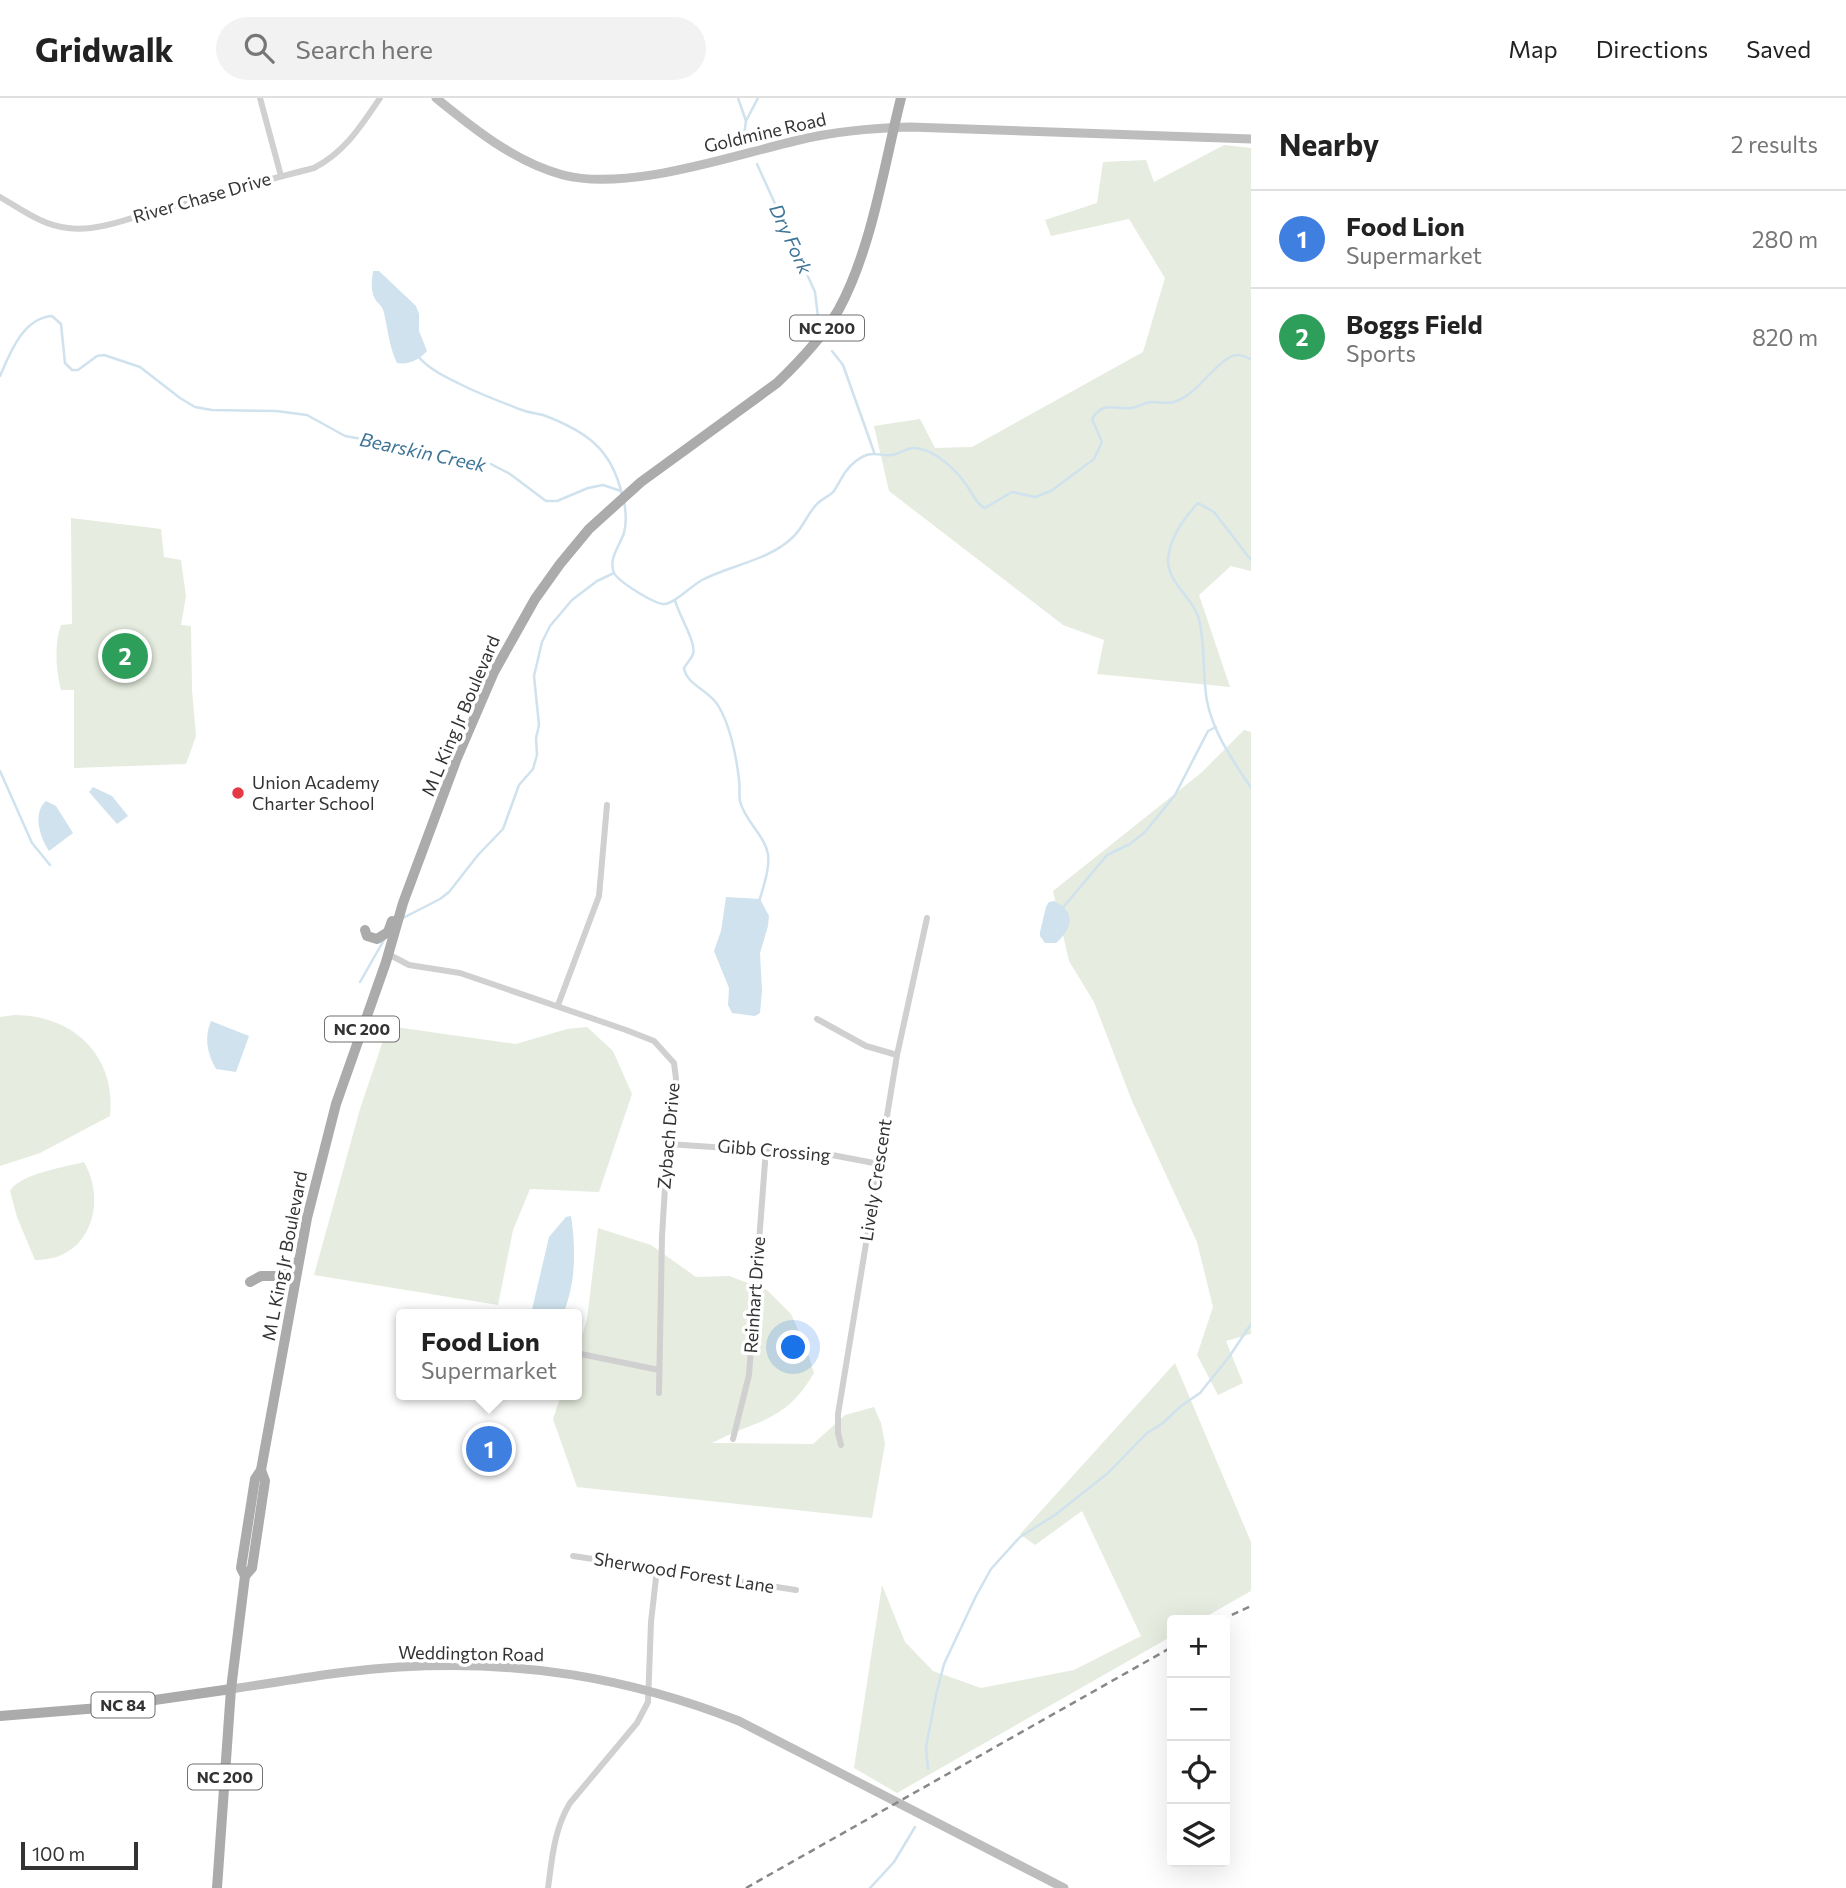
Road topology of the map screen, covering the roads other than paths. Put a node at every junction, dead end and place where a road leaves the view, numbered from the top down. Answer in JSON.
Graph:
{"nodes":[{"id":1,"x":260,"y":98,"type":"edge"},
{"id":2,"x":380,"y":98,"type":"edge"},
{"id":3,"x":436,"y":98,"type":"edge"},
{"id":4,"x":901,"y":98,"type":"edge"},
{"id":5,"x":893,"y":127,"type":"junction"},
{"id":6,"x":1251,"y":139,"type":"edge"},
{"id":7,"x":281,"y":176,"type":"junction"},
{"id":8,"x":0,"y":197,"type":"edge"},
{"id":9,"x":457,"y":758,"type":"junction"},
{"id":10,"x":607,"y":805,"type":"dead end"},
{"id":11,"x":927,"y":918,"type":"dead end"},
{"id":12,"x":365,"y":930,"type":"dead end"},
{"id":13,"x":388,"y":954,"type":"junction"},
{"id":14,"x":558,"y":1006,"type":"junction"},
{"id":15,"x":817,"y":1019,"type":"dead end"},
{"id":16,"x":897,"y":1055,"type":"junction"},
{"id":17,"x":668,"y":1144,"type":"junction"},
{"id":18,"x":765,"y":1149,"type":"junction"},
{"id":19,"x":879,"y":1164,"type":"junction"},
{"id":20,"x":298,"y":1261,"type":"junction"},
{"id":21,"x":250,"y":1282,"type":"dead end"},
{"id":22,"x":582,"y":1354,"type":"edge"},
{"id":23,"x":659,"y":1370,"type":"junction"},
{"id":24,"x":659,"y":1393,"type":"dead end"},
{"id":25,"x":733,"y":1438,"type":"dead end"},
{"id":26,"x":841,"y":1445,"type":"dead end"},
{"id":27,"x":573,"y":1556,"type":"dead end"},
{"id":28,"x":657,"y":1569,"type":"junction"},
{"id":29,"x":796,"y":1590,"type":"dead end"},
{"id":30,"x":232,"y":1689,"type":"junction"},
{"id":31,"x":648,"y":1689,"type":"junction"},
{"id":32,"x":0,"y":1716,"type":"edge"},
{"id":33,"x":216,"y":1888,"type":"edge"},
{"id":34,"x":548,"y":1888,"type":"edge"},
{"id":35,"x":1064,"y":1888,"type":"edge"}],
"edges":[{"from":1,"to":7,"type":"street"},
{"from":2,"to":7,"type":"street","name":"River Chase Drive"},
{"from":3,"to":5,"type":"main road","name":"Goldmine Road"},
{"from":4,"to":5,"type":"main road","name":"M L King Jr Boulevard","number":"NC 200"},
{"from":5,"to":6,"type":"main road","name":"Goldmine Road"},
{"from":5,"to":9,"type":"main road","name":"M L King Jr Boulevard","number":"NC 200"},
{"from":7,"to":8,"type":"street","name":"River Chase Drive"},
{"from":9,"to":12,"type":"main road"},
{"from":9,"to":13,"type":"main road","name":"M L King Jr Boulevard","number":"NC 200"},
{"from":10,"to":14,"type":"street"},
{"from":11,"to":16,"type":"street","name":"Lively Crescent"},
{"from":13,"to":14,"type":"street","name":"Zybach Drive"},
{"from":13,"to":20,"type":"main road","name":"M L King Jr Boulevard","number":"NC 200"},
{"from":14,"to":17,"type":"street","name":"Zybach Drive"},
{"from":15,"to":16,"type":"street"},
{"from":16,"to":19,"type":"street","name":"Lively Crescent"},
{"from":17,"to":18,"type":"street","name":"Gibb Crossing"},
{"from":17,"to":23,"type":"street","name":"Zybach Drive"},
{"from":18,"to":19,"type":"street","name":"Gibb Crossing"},
{"from":18,"to":25,"type":"street","name":"Reinhart Drive"},
{"from":19,"to":26,"type":"street","name":"Lively Crescent"},
{"from":20,"to":21,"type":"main road"},
{"from":20,"to":30,"type":"main road","name":"M L King Jr Boulevard","number":"NC 200"},
{"from":22,"to":23,"type":"street"},
{"from":23,"to":24,"type":"street","name":"Zybach Drive"},
{"from":27,"to":28,"type":"street","name":"Sherwood Forest Lane"},
{"from":28,"to":29,"type":"street","name":"Sherwood Forest Lane"},
{"from":28,"to":31,"type":"street"},
{"from":30,"to":31,"type":"main road","name":"Weddington Road"},
{"from":30,"to":32,"type":"main road","name":"Weddington Road","number":"NC 84"},
{"from":30,"to":33,"type":"main road","name":"M L King Jr Boulevard","number":"NC 200"},
{"from":31,"to":34,"type":"street"},
{"from":31,"to":35,"type":"main road","name":"Weddington Road"}]}
